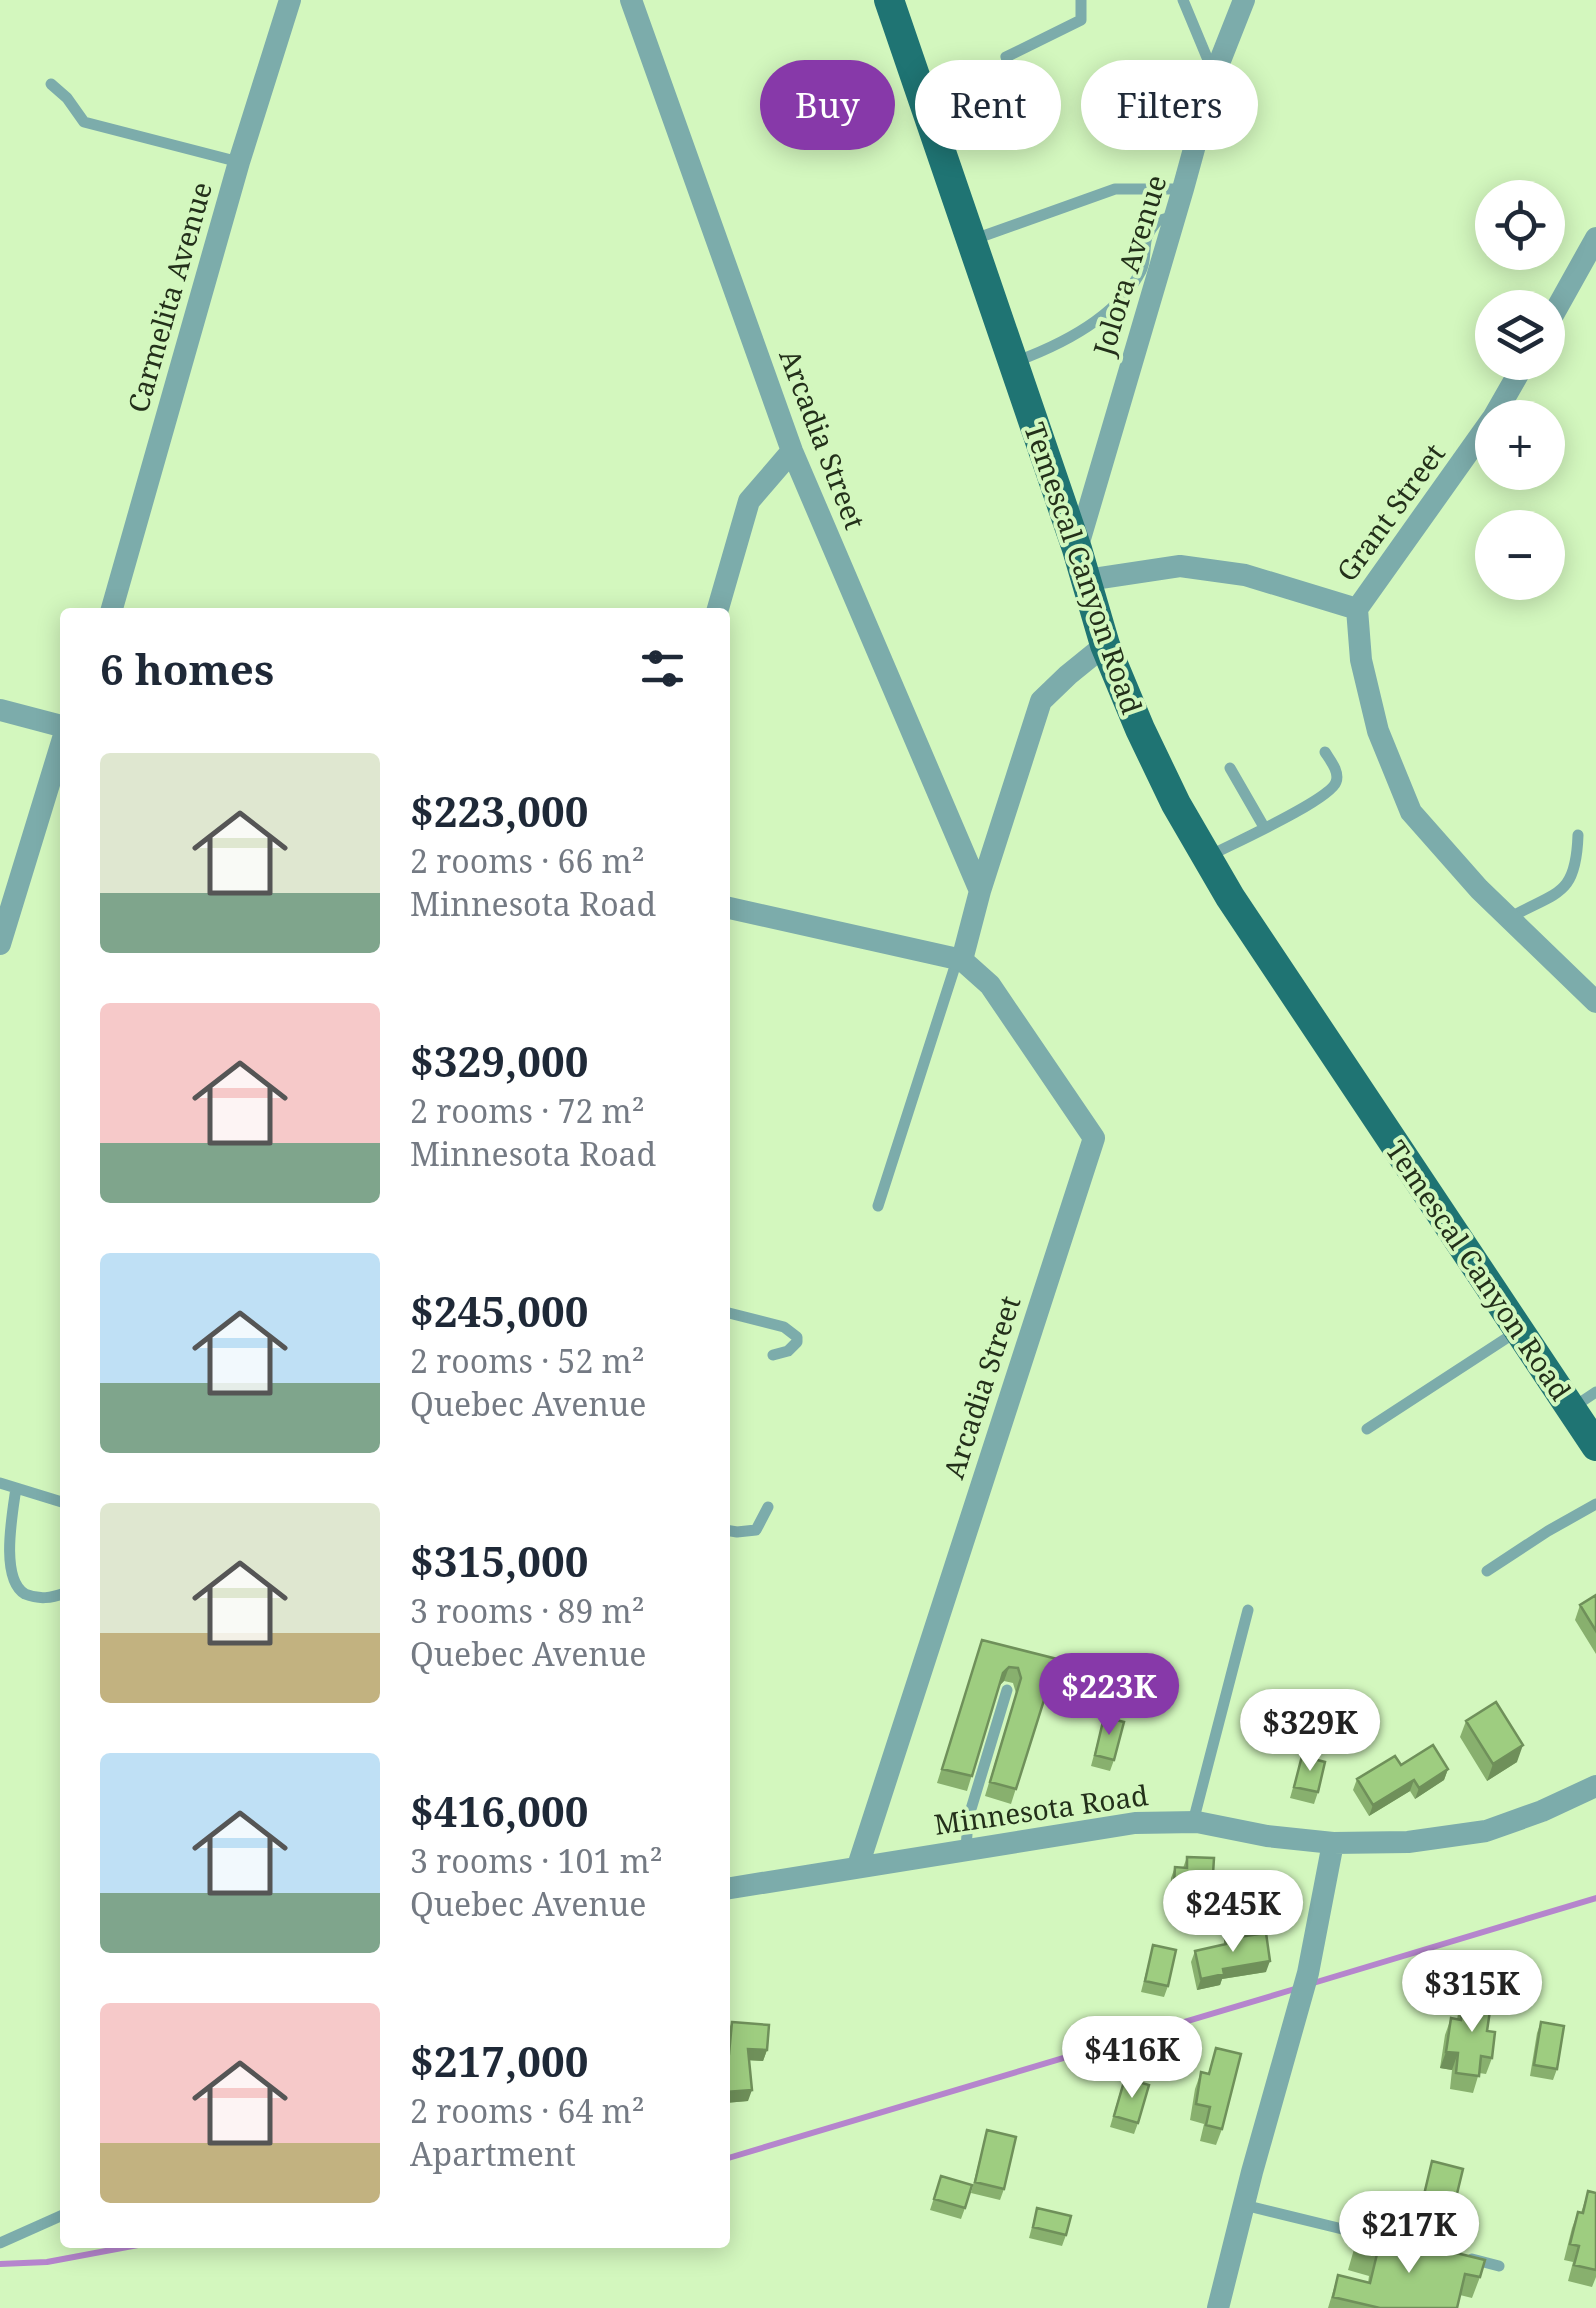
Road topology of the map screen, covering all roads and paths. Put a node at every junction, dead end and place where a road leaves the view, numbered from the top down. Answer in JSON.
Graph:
{"nodes":[{"id":1,"x":290,"y":0,"type":"edge"},
{"id":2,"x":630,"y":0,"type":"edge"},
{"id":3,"x":889,"y":0,"type":"edge"},
{"id":4,"x":1081,"y":0,"type":"edge"},
{"id":5,"x":1183,"y":0,"type":"edge"},
{"id":6,"x":1244,"y":0,"type":"edge"},
{"id":7,"x":1007,"y":60,"type":"edge"},
{"id":8,"x":1207,"y":60,"type":"edge"},
{"id":9,"x":1220,"y":60,"type":"edge"},
{"id":10,"x":915,"y":77,"type":"edge"},
{"id":11,"x":51,"y":84,"type":"dead end"},
{"id":12,"x":940,"y":150,"type":"edge"},
{"id":13,"x":1194,"y":150,"type":"edge"},
{"id":14,"x":239,"y":162,"type":"junction"},
{"id":15,"x":1184,"y":189,"type":"junction"},
{"id":16,"x":1175,"y":216,"type":"junction"},
{"id":17,"x":1596,"y":238,"type":"edge"},
{"id":18,"x":971,"y":240,"type":"junction"},
{"id":19,"x":1589,"y":269,"type":"edge"},
{"id":20,"x":1565,"y":301,"type":"edge"},
{"id":21,"x":1013,"y":363,"type":"junction"},
{"id":22,"x":1475,"y":443,"type":"edge"},
{"id":23,"x":792,"y":451,"type":"junction"},
{"id":24,"x":1077,"y":549,"type":"junction"},
{"id":25,"x":1087,"y":580,"type":"junction"},
{"id":26,"x":112,"y":608,"type":"edge"},
{"id":27,"x":718,"y":608,"type":"edge"},
{"id":28,"x":1357,"y":609,"type":"junction"},
{"id":29,"x":1105,"y":644,"type":"junction"},
{"id":30,"x":0,"y":710,"type":"edge"},
{"id":31,"x":60,"y":728,"type":"edge"},
{"id":32,"x":60,"y":746,"type":"edge"},
{"id":33,"x":1325,"y":752,"type":"dead end"},
{"id":34,"x":1230,"y":768,"type":"dead end"},
{"id":35,"x":1264,"y":827,"type":"junction"},
{"id":36,"x":1578,"y":835,"type":"dead end"},
{"id":37,"x":1207,"y":858,"type":"junction"},
{"id":38,"x":980,"y":891,"type":"junction"},
{"id":39,"x":730,"y":908,"type":"edge"},
{"id":40,"x":1509,"y":918,"type":"junction"},
{"id":41,"x":0,"y":944,"type":"edge"},
{"id":42,"x":959,"y":960,"type":"junction"},
{"id":43,"x":1596,"y":1002,"type":"edge"},
{"id":44,"x":878,"y":1206,"type":"dead end"},
{"id":45,"x":730,"y":1313,"type":"edge"},
{"id":46,"x":1520,"y":1330,"type":"junction"},
{"id":47,"x":773,"y":1355,"type":"dead end"},
{"id":48,"x":1584,"y":1400,"type":"edge"},
{"id":49,"x":1367,"y":1429,"type":"dead end"},
{"id":50,"x":1596,"y":1446,"type":"edge"},
{"id":51,"x":0,"y":1483,"type":"edge"},
{"id":52,"x":16,"y":1488,"type":"junction"},
{"id":53,"x":60,"y":1502,"type":"edge"},
{"id":54,"x":1596,"y":1504,"type":"edge"},
{"id":55,"x":768,"y":1508,"type":"dead end"},
{"id":56,"x":730,"y":1531,"type":"edge"},
{"id":57,"x":1487,"y":1572,"type":"dead end"},
{"id":58,"x":60,"y":1595,"type":"edge"},
{"id":59,"x":1248,"y":1610,"type":"dead end"},
{"id":60,"x":1007,"y":1690,"type":"dead end"},
{"id":61,"x":1596,"y":1786,"type":"edge"},
{"id":62,"x":1193,"y":1822,"type":"junction"},
{"id":63,"x":1333,"y":1843,"type":"junction"},
{"id":64,"x":966,"y":1849,"type":"junction"},
{"id":65,"x":858,"y":1866,"type":"junction"},
{"id":66,"x":730,"y":1888,"type":"edge"},
{"id":67,"x":1244,"y":2205,"type":"junction"},
{"id":68,"x":60,"y":2216,"type":"edge"},
{"id":69,"x":1375,"y":2237,"type":"edge"},
{"id":70,"x":0,"y":2243,"type":"edge"},
{"id":71,"x":1465,"y":2258,"type":"edge"},
{"id":72,"x":1499,"y":2266,"type":"dead end"},
{"id":73,"x":1218,"y":2308,"type":"edge"}],
"edges":[{"from":1,"to":14,"type":"street","name":"Carmelita Avenue"},
{"from":2,"to":23,"type":"street","name":"Arcadia Street"},
{"from":3,"to":10,"type":"main road","name":"Temescal Canyon Road"},
{"from":4,"to":7,"type":"lane"},
{"from":5,"to":8,"type":"lane"},
{"from":6,"to":9,"type":"street","name":"Jolora Avenue"},
{"from":11,"to":14,"type":"lane"},
{"from":12,"to":18,"type":"main road","name":"Temescal Canyon Road"},
{"from":13,"to":15,"type":"street","name":"Jolora Avenue"},
{"from":14,"to":26,"type":"street","name":"Carmelita Avenue"},
{"from":15,"to":16,"type":"street","name":"Jolora Avenue"},
{"from":15,"to":18,"type":"lane"},
{"from":16,"to":21,"type":"lane"},
{"from":16,"to":24,"type":"street","name":"Jolora Avenue"},
{"from":17,"to":19,"type":"street"},
{"from":18,"to":21,"type":"main road","name":"Temescal Canyon Road"},
{"from":19,"to":20,"type":"street"},
{"from":21,"to":24,"type":"main road","name":"Temescal Canyon Road"},
{"from":22,"to":28,"type":"street","name":"Grant Street"},
{"from":23,"to":27,"type":"street"},
{"from":23,"to":38,"type":"street","name":"Arcadia Street"},
{"from":24,"to":25,"type":"main road","name":"Temescal Canyon Road"},
{"from":25,"to":28,"type":"street","name":"Grant Street"},
{"from":25,"to":29,"type":"main road","name":"Temescal Canyon Road"},
{"from":28,"to":40,"type":"street"},
{"from":29,"to":37,"type":"main road","name":"Temescal Canyon Road"},
{"from":29,"to":38,"type":"street"},
{"from":30,"to":31,"type":"street"},
{"from":32,"to":41,"type":"street"},
{"from":33,"to":35,"type":"lane"},
{"from":34,"to":35,"type":"lane"},
{"from":35,"to":37,"type":"lane"},
{"from":36,"to":40,"type":"lane"},
{"from":37,"to":46,"type":"main road","name":"Temescal Canyon Road"},
{"from":38,"to":42,"type":"street"},
{"from":39,"to":42,"type":"street"},
{"from":40,"to":43,"type":"street"},
{"from":42,"to":44,"type":"lane"},
{"from":42,"to":65,"type":"street","name":"Arcadia Street"},
{"from":45,"to":47,"type":"lane"},
{"from":46,"to":48,"type":"main road","name":"Temescal Canyon Road"},
{"from":46,"to":49,"type":"lane"},
{"from":48,"to":50,"type":"main road","name":"Temescal Canyon Road"},
{"from":51,"to":52,"type":"lane"},
{"from":52,"to":53,"type":"lane"},
{"from":52,"to":58,"type":"lane"},
{"from":54,"to":57,"type":"lane"},
{"from":55,"to":56,"type":"lane"},
{"from":59,"to":62,"type":"lane"},
{"from":60,"to":64,"type":"lane"},
{"from":61,"to":63,"type":"street","name":"Minnesota Road"},
{"from":62,"to":63,"type":"street","name":"Minnesota Road"},
{"from":62,"to":64,"type":"street","name":"Minnesota Road"},
{"from":63,"to":67,"type":"street"},
{"from":64,"to":65,"type":"street","name":"Minnesota Road"},
{"from":65,"to":66,"type":"street","name":"Minnesota Road"},
{"from":67,"to":69,"type":"lane"},
{"from":67,"to":73,"type":"street"},
{"from":68,"to":70,"type":"lane"},
{"from":71,"to":72,"type":"lane"}]}
